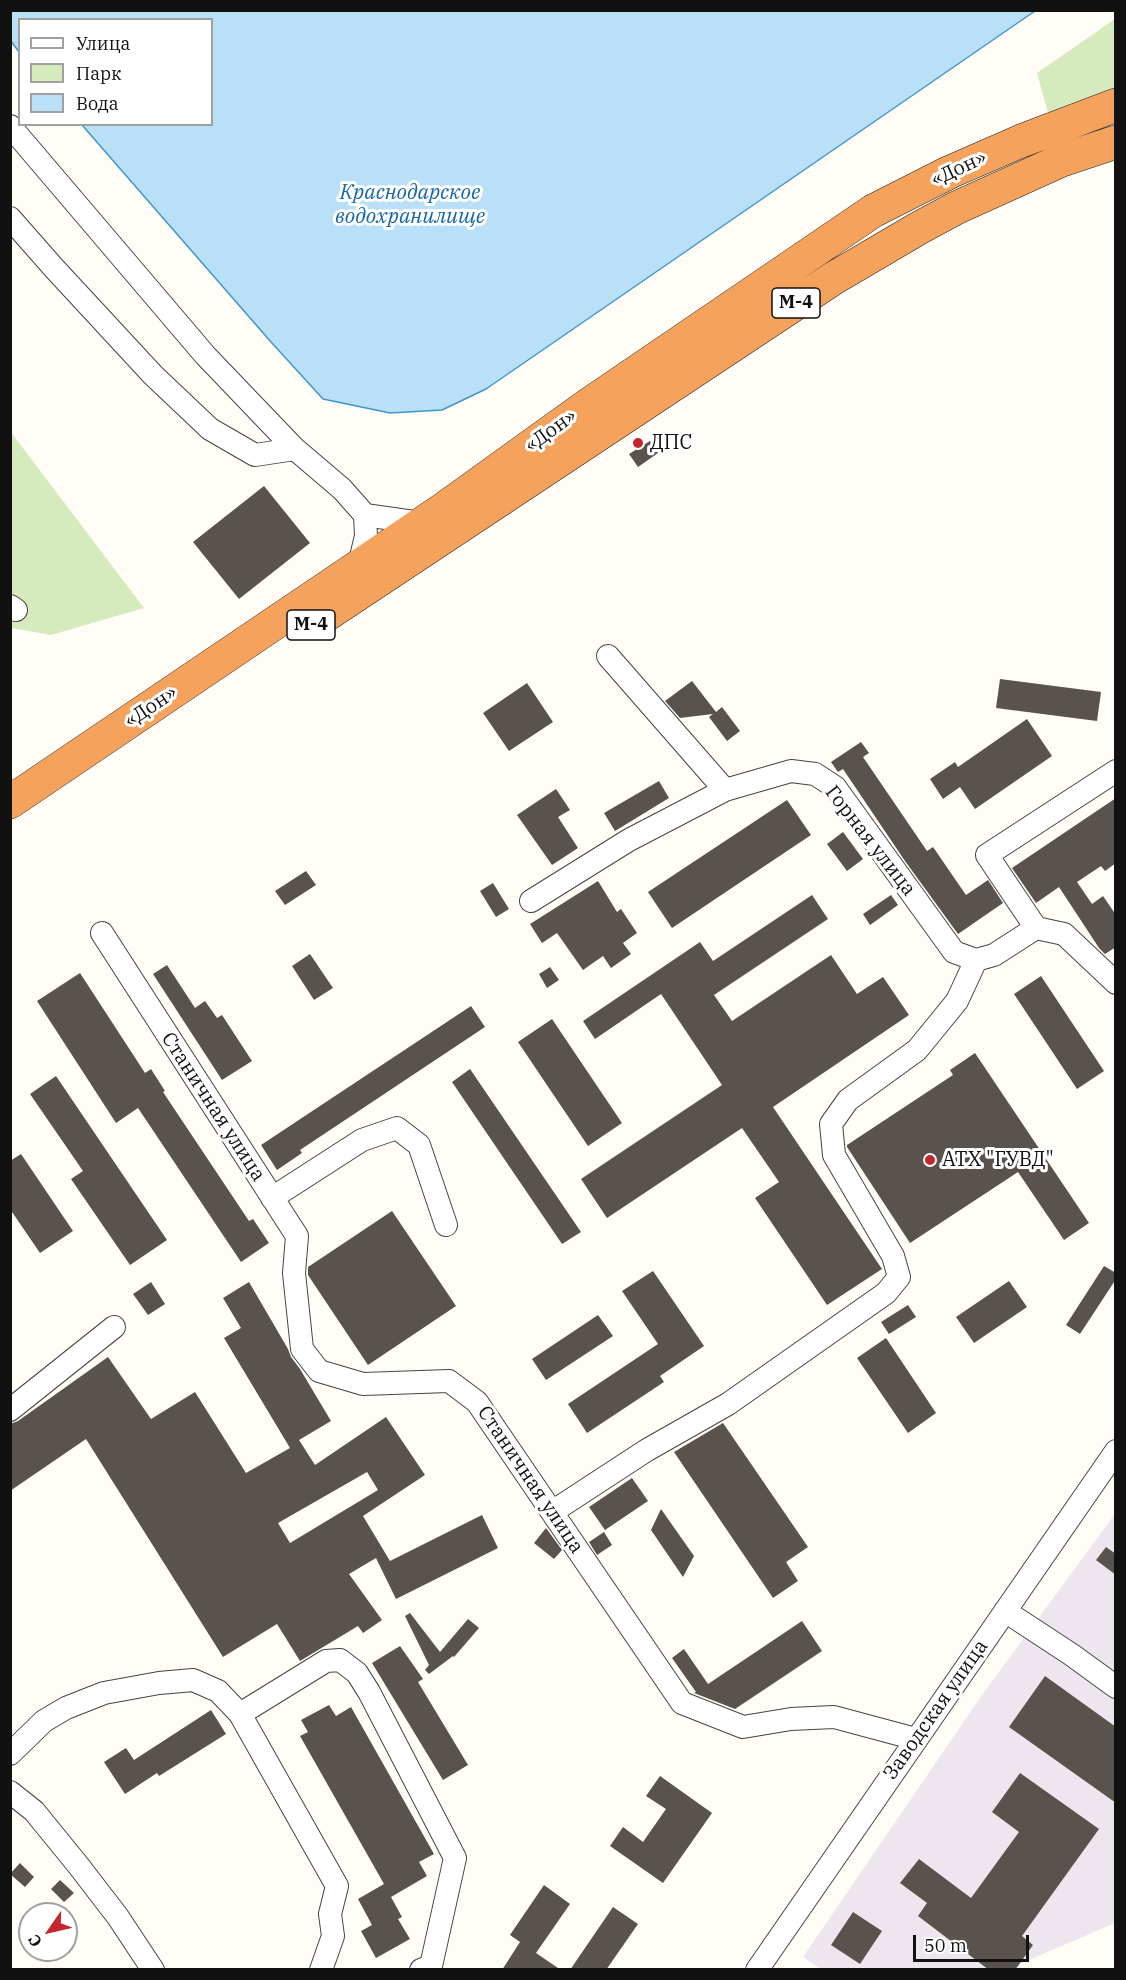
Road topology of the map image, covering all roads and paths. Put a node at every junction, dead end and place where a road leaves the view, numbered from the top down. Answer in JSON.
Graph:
{"nodes":[{"id":1,"x":1116,"y":105,"type":"edge"},
{"id":2,"x":10,"y":126,"type":"edge"},
{"id":3,"x":1116,"y":142,"type":"edge"},
{"id":4,"x":10,"y":218,"type":"edge"},
{"id":5,"x":295,"y":449,"type":"junction"},
{"id":6,"x":365,"y":515,"type":"junction"},
{"id":7,"x":421,"y":523,"type":"junction"},
{"id":8,"x":359,"y":565,"type":"junction"},
{"id":9,"x":608,"y":657,"type":"dead end"},
{"id":10,"x":1116,"y":771,"type":"edge"},
{"id":11,"x":725,"y":790,"type":"junction"},
{"id":12,"x":10,"y":802,"type":"edge"},
{"id":13,"x":10,"y":826,"type":"edge"},
{"id":14,"x":531,"y":901,"type":"dead end"},
{"id":15,"x":1036,"y":928,"type":"junction"},
{"id":16,"x":102,"y":933,"type":"dead end"},
{"id":17,"x":976,"y":960,"type":"junction"},
{"id":18,"x":1116,"y":983,"type":"edge"},
{"id":19,"x":272,"y":1198,"type":"junction"},
{"id":20,"x":446,"y":1225,"type":"dead end"},
{"id":21,"x":114,"y":1327,"type":"dead end"},
{"id":22,"x":10,"y":1410,"type":"edge"},
{"id":23,"x":1116,"y":1451,"type":"edge"},
{"id":24,"x":552,"y":1512,"type":"junction"},
{"id":25,"x":1005,"y":1611,"type":"junction"},
{"id":26,"x":1116,"y":1687,"type":"edge"},
{"id":27,"x":240,"y":1714,"type":"junction"},
{"id":28,"x":916,"y":1739,"type":"junction"},
{"id":29,"x":10,"y":1754,"type":"edge"},
{"id":30,"x":10,"y":1792,"type":"edge"},
{"id":31,"x":153,"y":1970,"type":"edge"},
{"id":32,"x":321,"y":1970,"type":"edge"},
{"id":33,"x":421,"y":1970,"type":"edge"},
{"id":34,"x":757,"y":1970,"type":"edge"}],
"edges":[{"from":1,"to":7,"type":"highway","name":"«Дон»","number":"М-4"},
{"from":2,"to":5,"type":"street"},
{"from":3,"to":13,"type":"highway","name":"«Дон»","number":"М-4"},
{"from":4,"to":5,"type":"street"},
{"from":5,"to":6,"type":"street"},
{"from":6,"to":7,"type":"street"},
{"from":6,"to":8,"type":"street"},
{"from":7,"to":8,"type":"highway","name":"«Дон»","number":"М-4"},
{"from":8,"to":12,"type":"highway","name":"«Дон»","number":"М-4"},
{"from":9,"to":11,"type":"street"},
{"from":10,"to":15,"type":"street"},
{"from":11,"to":14,"type":"street","name":"Горная улица"},
{"from":11,"to":17,"type":"street","name":"Горная улица"},
{"from":15,"to":17,"type":"street"},
{"from":15,"to":18,"type":"street"},
{"from":16,"to":19,"type":"street","name":"Станичная улица"},
{"from":17,"to":24,"type":"street"},
{"from":19,"to":20,"type":"street"},
{"from":19,"to":24,"type":"street","name":"Станичная улица"},
{"from":21,"to":22,"type":"street"},
{"from":23,"to":25,"type":"street","name":"Заводская улица"},
{"from":24,"to":28,"type":"street","name":"Станичная улица"},
{"from":25,"to":26,"type":"street"},
{"from":25,"to":28,"type":"street","name":"Заводская улица"},
{"from":27,"to":29,"type":"street"},
{"from":27,"to":32,"type":"street"},
{"from":27,"to":33,"type":"street"},
{"from":28,"to":34,"type":"street","name":"Заводская улица"},
{"from":30,"to":31,"type":"street"}]}
